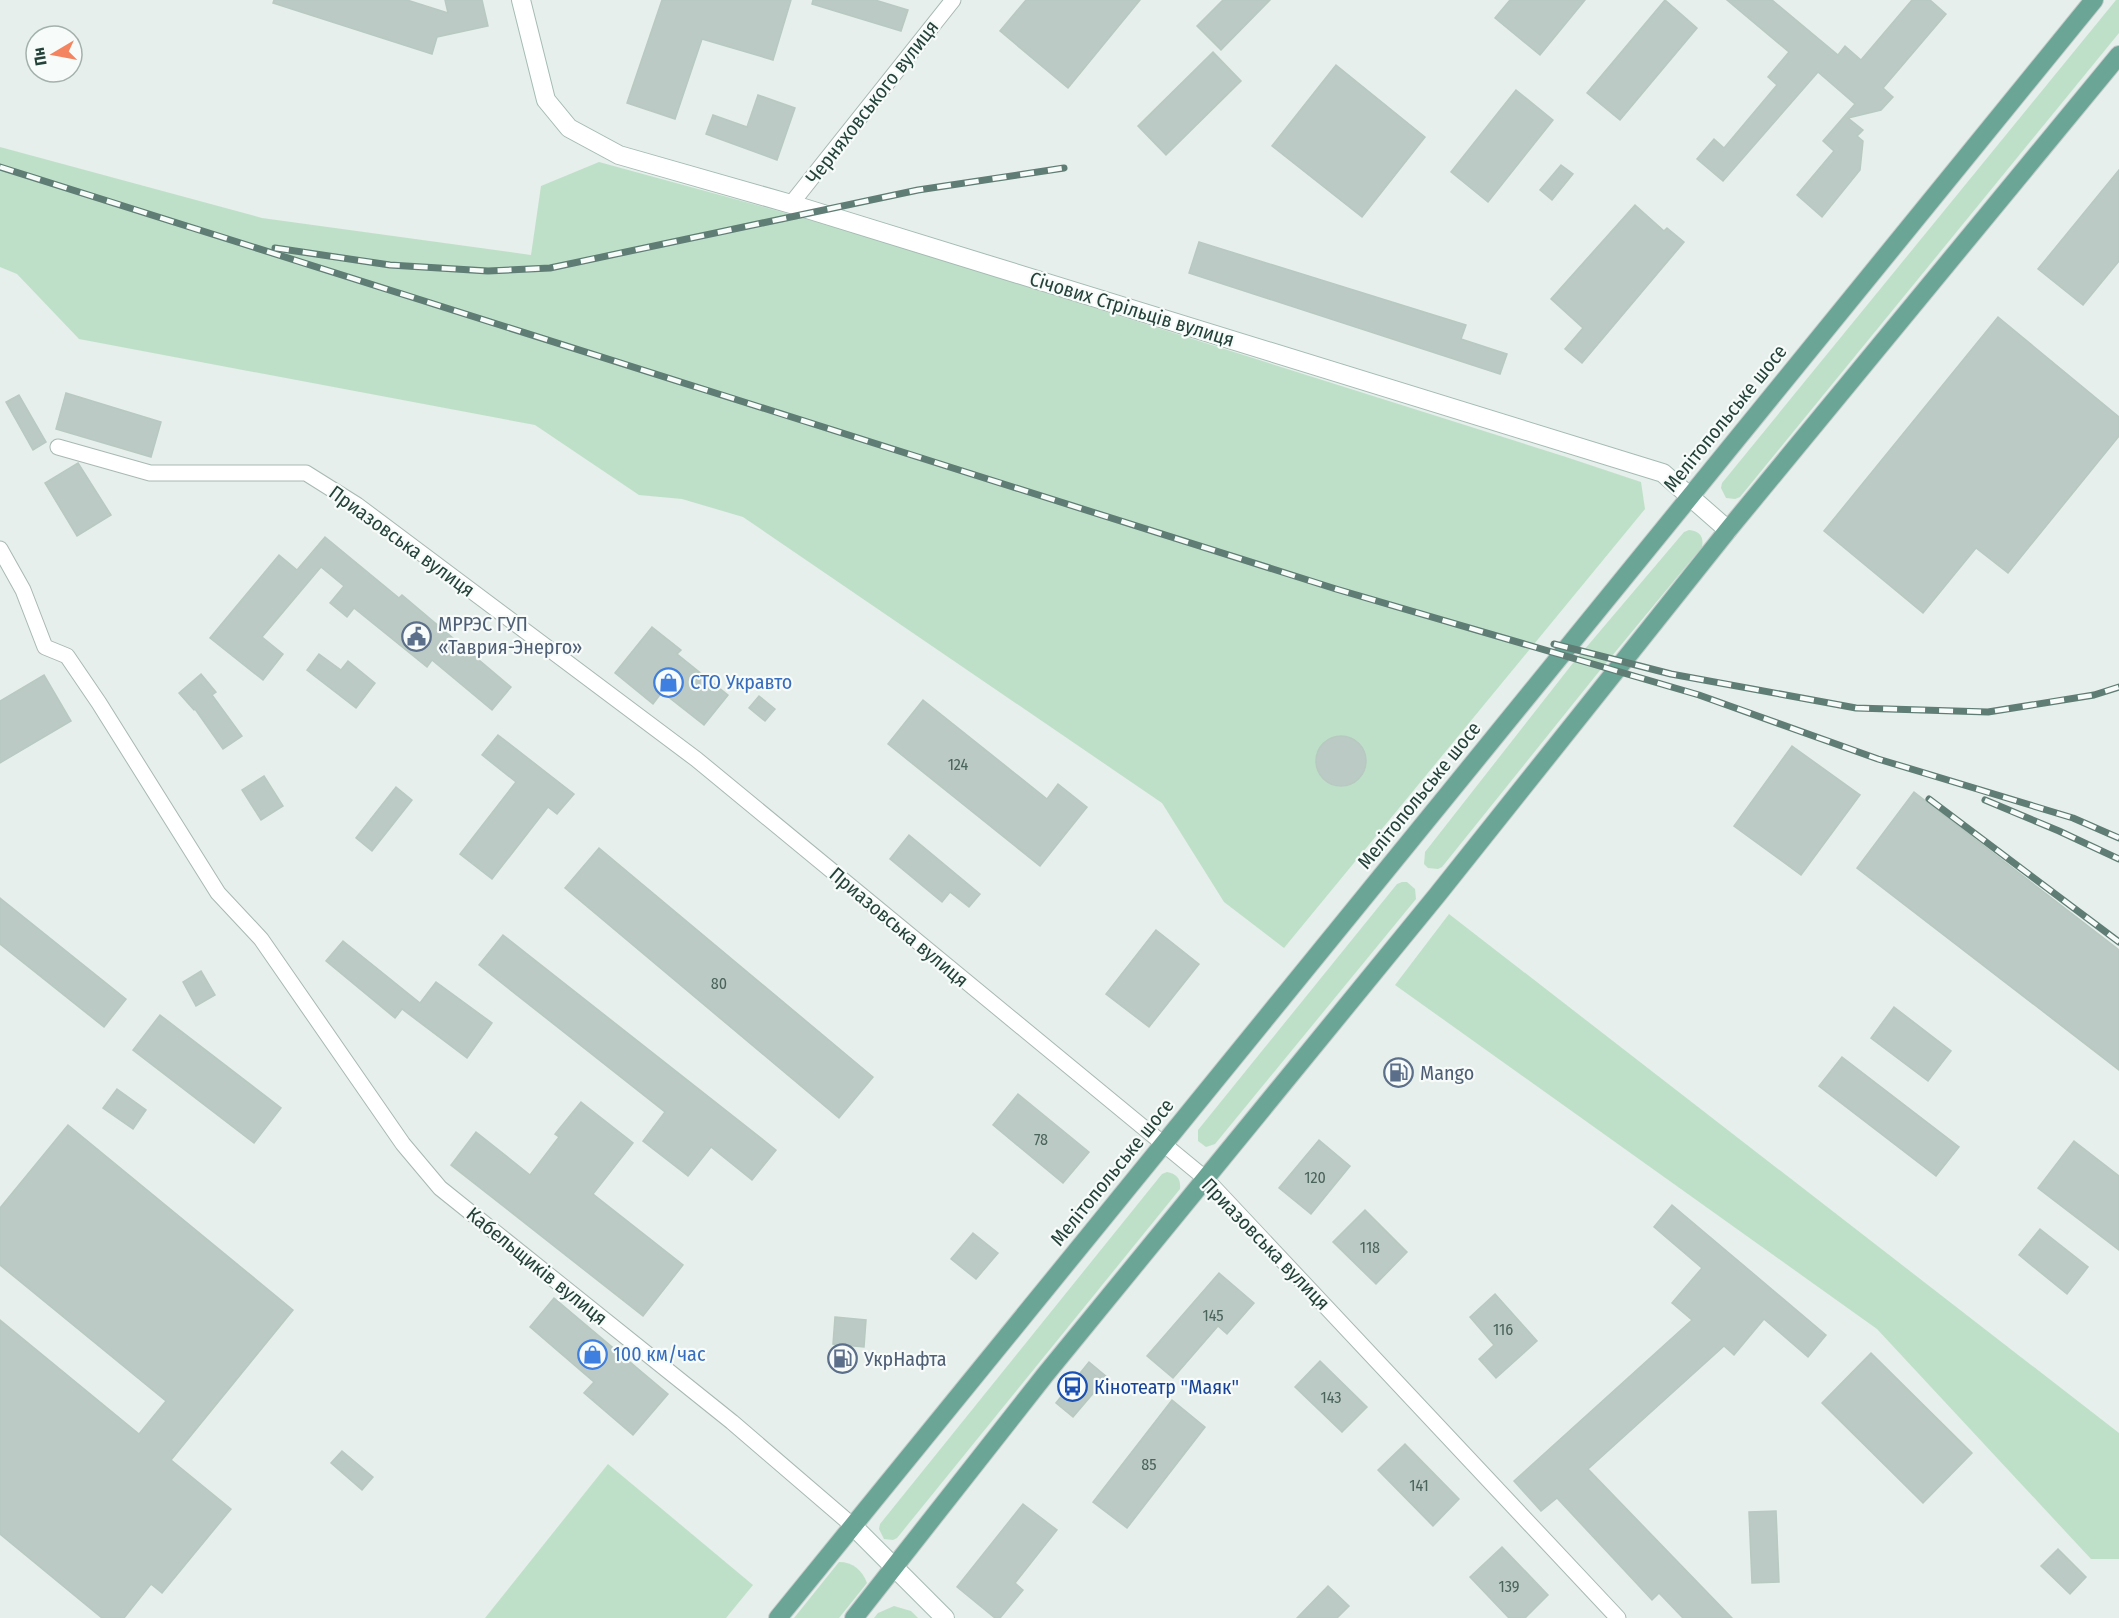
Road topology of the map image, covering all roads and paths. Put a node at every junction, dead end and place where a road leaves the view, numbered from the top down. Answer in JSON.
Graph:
{"nodes":[{"id":1,"x":521,"y":0,"type":"edge"},
{"id":2,"x":953,"y":0,"type":"edge"},
{"id":3,"x":2094,"y":0,"type":"edge"},
{"id":4,"x":2119,"y":56,"type":"edge"},
{"id":5,"x":791,"y":204,"type":"junction"},
{"id":6,"x":58,"y":447,"type":"dead end"},
{"id":7,"x":1690,"y":497,"type":"junction"},
{"id":8,"x":1728,"y":530,"type":"junction"},
{"id":9,"x":0,"y":549,"type":"edge"},
{"id":10,"x":1163,"y":1145,"type":"junction"},
{"id":11,"x":1206,"y":1179,"type":"junction"},
{"id":12,"x":853,"y":1526,"type":"junction"},
{"id":13,"x":895,"y":1568,"type":"junction"},
{"id":14,"x":778,"y":1618,"type":"edge"},
{"id":15,"x":854,"y":1618,"type":"edge"},
{"id":16,"x":945,"y":1618,"type":"edge"},
{"id":17,"x":1618,"y":1618,"type":"edge"}],
"edges":[{"from":1,"to":5,"type":"street","name":"Січових Стрільців вулиця"},
{"from":2,"to":5,"type":"street","name":"Черняховського вулиця"},
{"from":3,"to":7,"type":"main road","name":"Мелітопольське шосе"},
{"from":4,"to":8,"type":"main road"},
{"from":5,"to":7,"type":"street","name":"Січових Стрільців вулиця"},
{"from":6,"to":10,"type":"street","name":"Приазовська вулиця"},
{"from":7,"to":8,"type":"street","name":"Січових Стрільців вулиця"},
{"from":7,"to":10,"type":"main road","name":"Мелітопольське шосе"},
{"from":8,"to":11,"type":"main road"},
{"from":9,"to":12,"type":"street","name":"Кабельщиків вулиця"},
{"from":10,"to":11,"type":"street","name":"Приазовська вулиця"},
{"from":10,"to":12,"type":"main road","name":"Мелітопольське шосе"},
{"from":11,"to":13,"type":"main road"},
{"from":11,"to":17,"type":"street","name":"Приазовська вулиця"},
{"from":12,"to":13,"type":"street","name":"Кабельщиків вулиця"},
{"from":12,"to":14,"type":"main road","name":"Мелітопольське шосе"},
{"from":13,"to":15,"type":"main road"},
{"from":13,"to":16,"type":"street","name":"Кабельщиків вулиця"}]}
